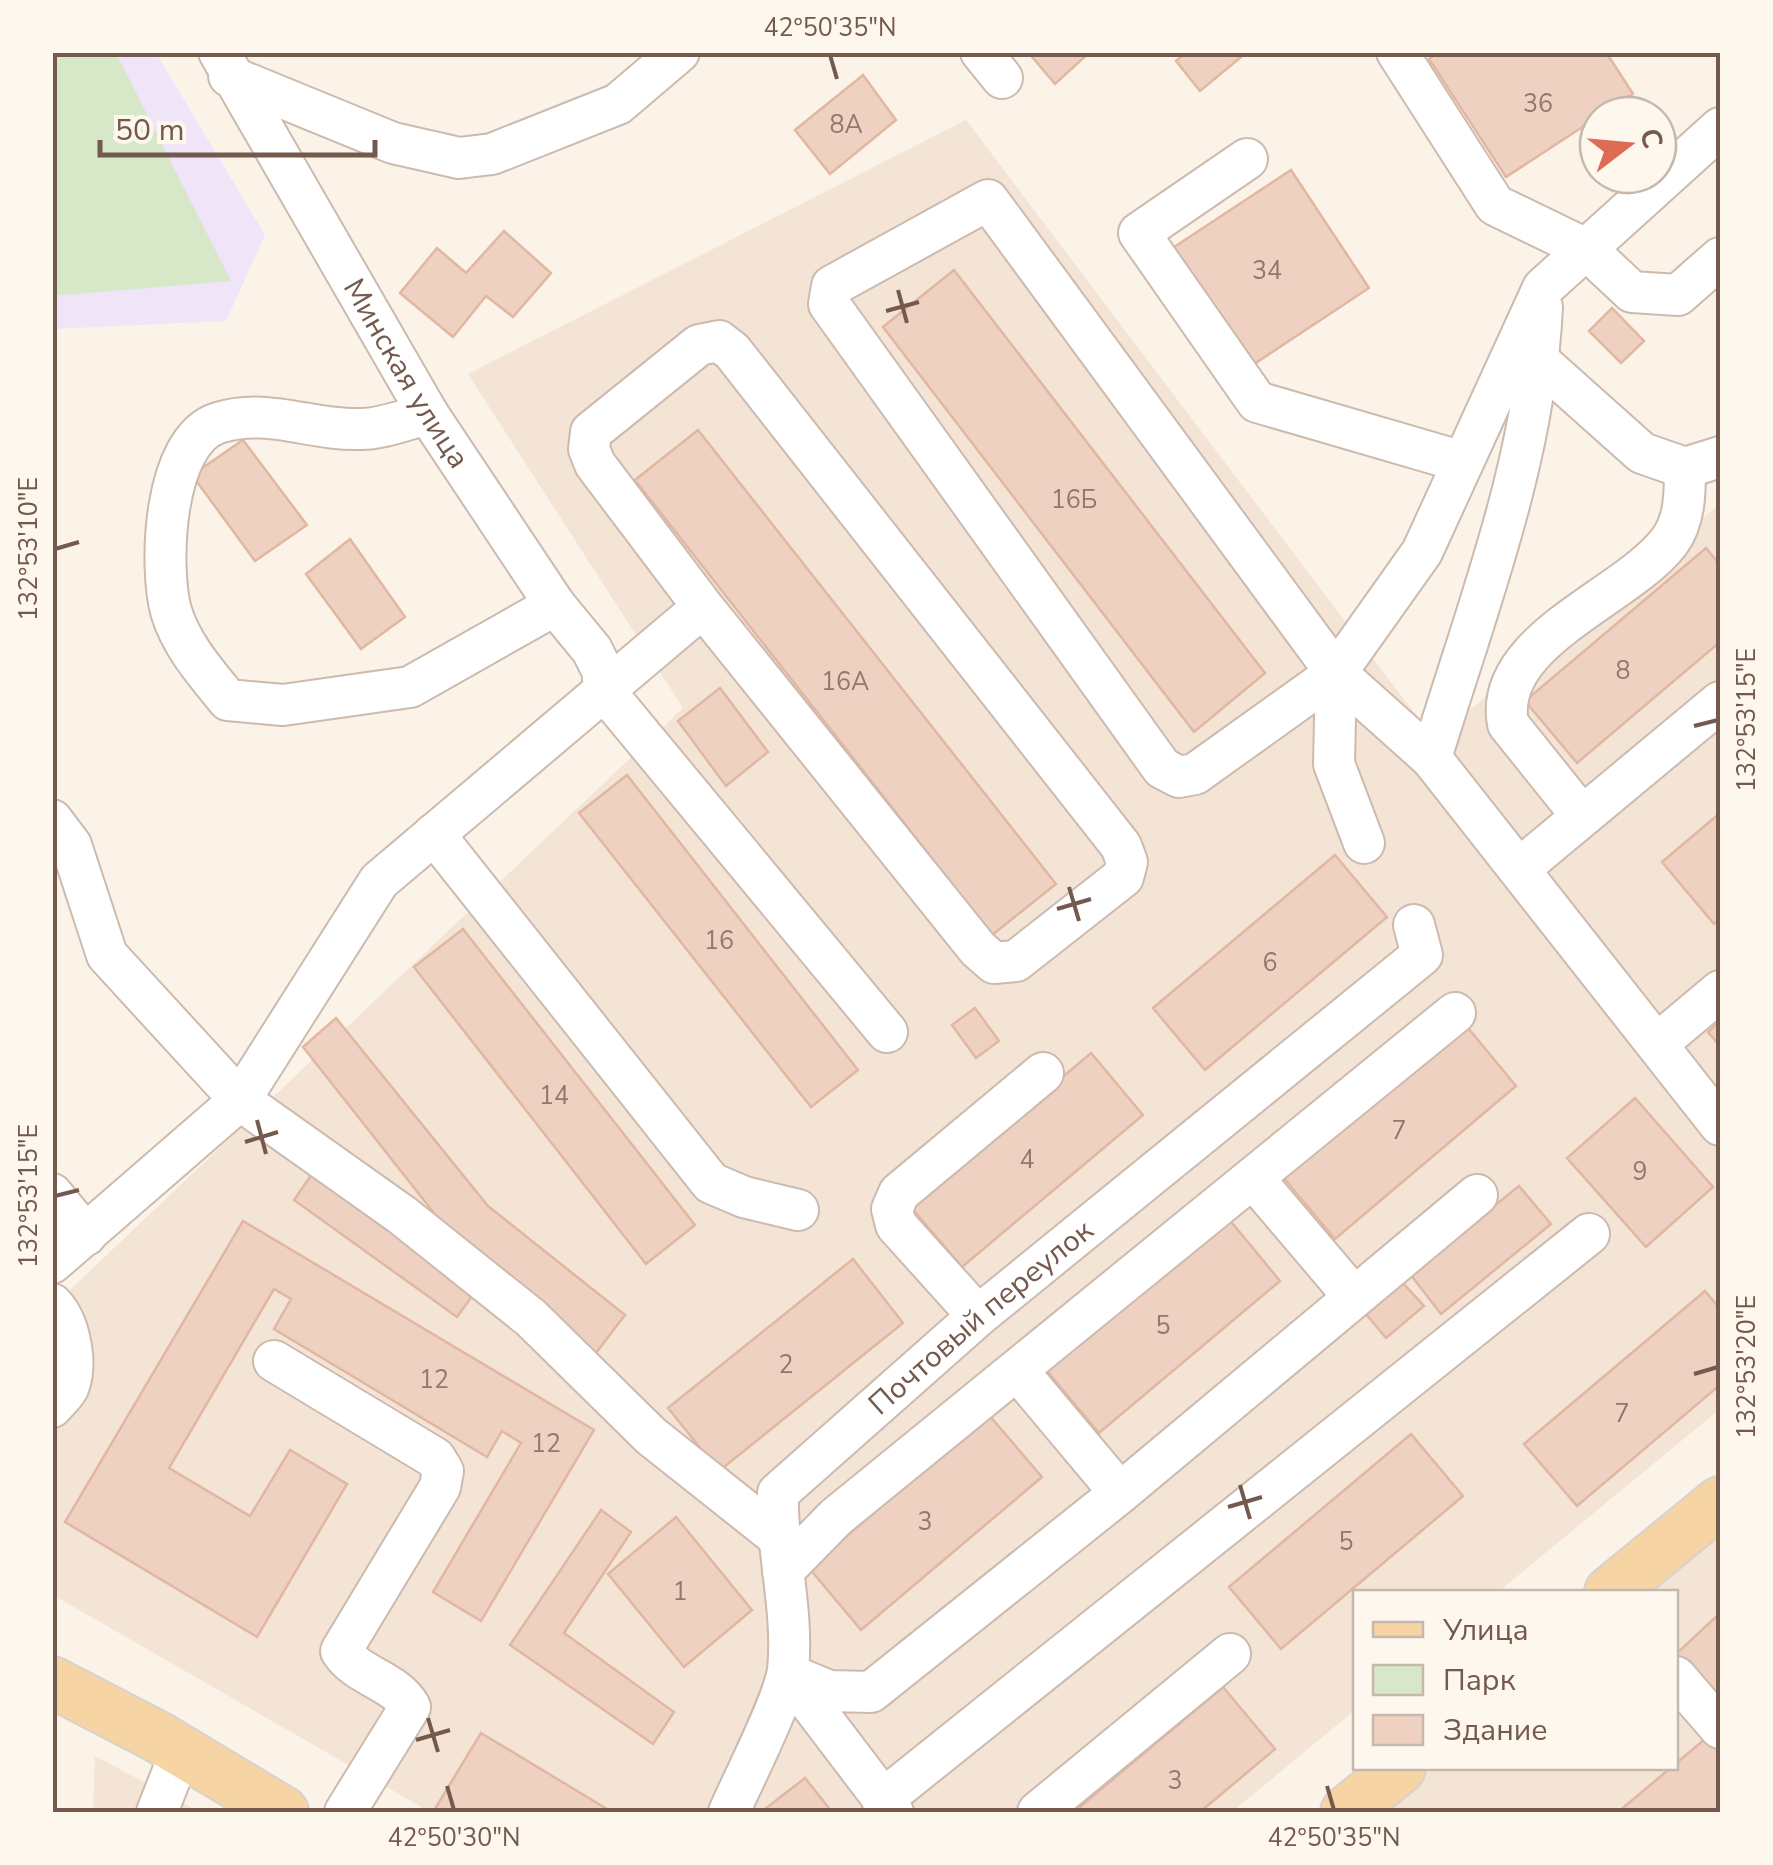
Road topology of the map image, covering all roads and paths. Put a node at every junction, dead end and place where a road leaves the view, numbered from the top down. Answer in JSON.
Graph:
{"nodes":[{"id":1,"x":678,"y":52,"type":"edge"},
{"id":2,"x":1398,"y":52,"type":"edge"},
{"id":3,"x":224,"y":64,"type":"edge"},
{"id":4,"x":1720,"y":128,"type":"edge"},
{"id":5,"x":1246,"y":159,"type":"dead end"},
{"id":6,"x":1586,"y":248,"type":"junction"},
{"id":7,"x":1720,"y":258,"type":"edge"},
{"id":8,"x":1543,"y":288,"type":"junction"},
{"id":9,"x":1540,"y":362,"type":"junction"},
{"id":10,"x":428,"y":414,"type":"junction"},
{"id":11,"x":1463,"y":462,"type":"junction"},
{"id":12,"x":1702,"y":462,"type":"edge"},
{"id":13,"x":554,"y":604,"type":"junction"},
{"id":14,"x":703,"y":607,"type":"junction"},
{"id":15,"x":1336,"y":673,"type":"junction"},
{"id":16,"x":603,"y":689,"type":"junction"},
{"id":17,"x":1720,"y":702,"type":"edge"},
{"id":18,"x":1431,"y":758,"type":"junction"},
{"id":19,"x":1581,"y":815,"type":"junction"},
{"id":20,"x":52,"y":820,"type":"edge"},
{"id":21,"x":434,"y":834,"type":"junction"},
{"id":22,"x":1364,"y":843,"type":"dead end"},
{"id":23,"x":1518,"y":869,"type":"junction"},
{"id":24,"x":1414,"y":926,"type":"dead end"},
{"id":25,"x":1720,"y":992,"type":"edge"},
{"id":26,"x":1456,"y":1013,"type":"dead end"},
{"id":27,"x":886,"y":1032,"type":"dead end"},
{"id":28,"x":1657,"y":1044,"type":"junction"},
{"id":29,"x":1042,"y":1072,"type":"dead end"},
{"id":30,"x":240,"y":1100,"type":"junction"},
{"id":31,"x":1720,"y":1124,"type":"edge"},
{"id":32,"x":1252,"y":1178,"type":"junction"},
{"id":33,"x":52,"y":1194,"type":"edge"},
{"id":34,"x":1476,"y":1195,"type":"dead end"},
{"id":35,"x":798,"y":1210,"type":"dead end"},
{"id":36,"x":1589,"y":1234,"type":"dead end"},
{"id":37,"x":86,"y":1235,"type":"junction"},
{"id":38,"x":52,"y":1264,"type":"edge"},
{"id":39,"x":1354,"y":1297,"type":"junction"},
{"id":40,"x":52,"y":1304,"type":"edge"},
{"id":41,"x":978,"y":1316,"type":"junction"},
{"id":42,"x":274,"y":1362,"type":"dead end"},
{"id":43,"x":1017,"y":1370,"type":"junction"},
{"id":44,"x":52,"y":1407,"type":"edge"},
{"id":45,"x":1120,"y":1493,"type":"junction"},
{"id":46,"x":1720,"y":1502,"type":"edge"},
{"id":47,"x":780,"y":1554,"type":"junction"},
{"id":48,"x":1612,"y":1590,"type":"edge"},
{"id":49,"x":1230,"y":1654,"type":"dead end"},
{"id":50,"x":788,"y":1674,"type":"junction"},
{"id":51,"x":1678,"y":1679,"type":"edge"},
{"id":52,"x":52,"y":1682,"type":"edge"},
{"id":53,"x":1720,"y":1728,"type":"edge"},
{"id":54,"x":181,"y":1751,"type":"junction"},
{"id":55,"x":887,"y":1806,"type":"edge"},
{"id":56,"x":156,"y":1812,"type":"edge"},
{"id":57,"x":283,"y":1812,"type":"edge"},
{"id":58,"x":345,"y":1812,"type":"edge"},
{"id":59,"x":729,"y":1812,"type":"edge"},
{"id":60,"x":1038,"y":1812,"type":"edge"}],
"edges":[{"from":1,"to":3,"type":"street"},
{"from":2,"to":6,"type":"street"},
{"from":3,"to":10,"type":"street","name":"Минская улица"},
{"from":4,"to":6,"type":"street"},
{"from":5,"to":11,"type":"street"},
{"from":6,"to":7,"type":"street"},
{"from":6,"to":8,"type":"street"},
{"from":8,"to":9,"type":"street"},
{"from":8,"to":11,"type":"street"},
{"from":9,"to":12,"type":"street"},
{"from":9,"to":18,"type":"street"},
{"from":10,"to":13,"type":"street","name":"Минская улица"},
{"from":10,"to":13,"type":"street"},
{"from":11,"to":15,"type":"street"},
{"from":12,"to":19,"type":"street"},
{"from":13,"to":16,"type":"street","name":"Минская улица"},
{"from":14,"to":14,"type":"street"},
{"from":14,"to":16,"type":"street"},
{"from":15,"to":15,"type":"street"},
{"from":15,"to":18,"type":"street"},
{"from":15,"to":22,"type":"street"},
{"from":16,"to":21,"type":"street"},
{"from":16,"to":27,"type":"street","name":"Минская улица"},
{"from":17,"to":19,"type":"street"},
{"from":18,"to":23,"type":"street"},
{"from":19,"to":23,"type":"street"},
{"from":20,"to":30,"type":"street"},
{"from":21,"to":30,"type":"street"},
{"from":21,"to":35,"type":"street"},
{"from":23,"to":28,"type":"street"},
{"from":24,"to":41,"type":"street","name":"Почтовый переулок"},
{"from":25,"to":28,"type":"street"},
{"from":26,"to":32,"type":"street"},
{"from":28,"to":31,"type":"street"},
{"from":29,"to":41,"type":"street"},
{"from":30,"to":37,"type":"street"},
{"from":30,"to":47,"type":"street"},
{"from":32,"to":39,"type":"street"},
{"from":32,"to":43,"type":"street"},
{"from":33,"to":37,"type":"street"},
{"from":34,"to":39,"type":"street"},
{"from":36,"to":55,"type":"street"},
{"from":37,"to":38,"type":"street"},
{"from":39,"to":45,"type":"street"},
{"from":40,"to":44,"type":"street"},
{"from":41,"to":47,"type":"street","name":"Почтовый переулок"},
{"from":42,"to":58,"type":"street"},
{"from":43,"to":45,"type":"street"},
{"from":43,"to":47,"type":"street"},
{"from":45,"to":50,"type":"street"},
{"from":46,"to":48,"type":"main road"},
{"from":47,"to":50,"type":"street","name":"Почтовый переулок"},
{"from":49,"to":60,"type":"street"},
{"from":50,"to":55,"type":"street"},
{"from":50,"to":59,"type":"street","name":"Почтовый переулок"},
{"from":51,"to":53,"type":"street"},
{"from":52,"to":54,"type":"main road"},
{"from":54,"to":56,"type":"street"},
{"from":54,"to":57,"type":"main road"}]}
